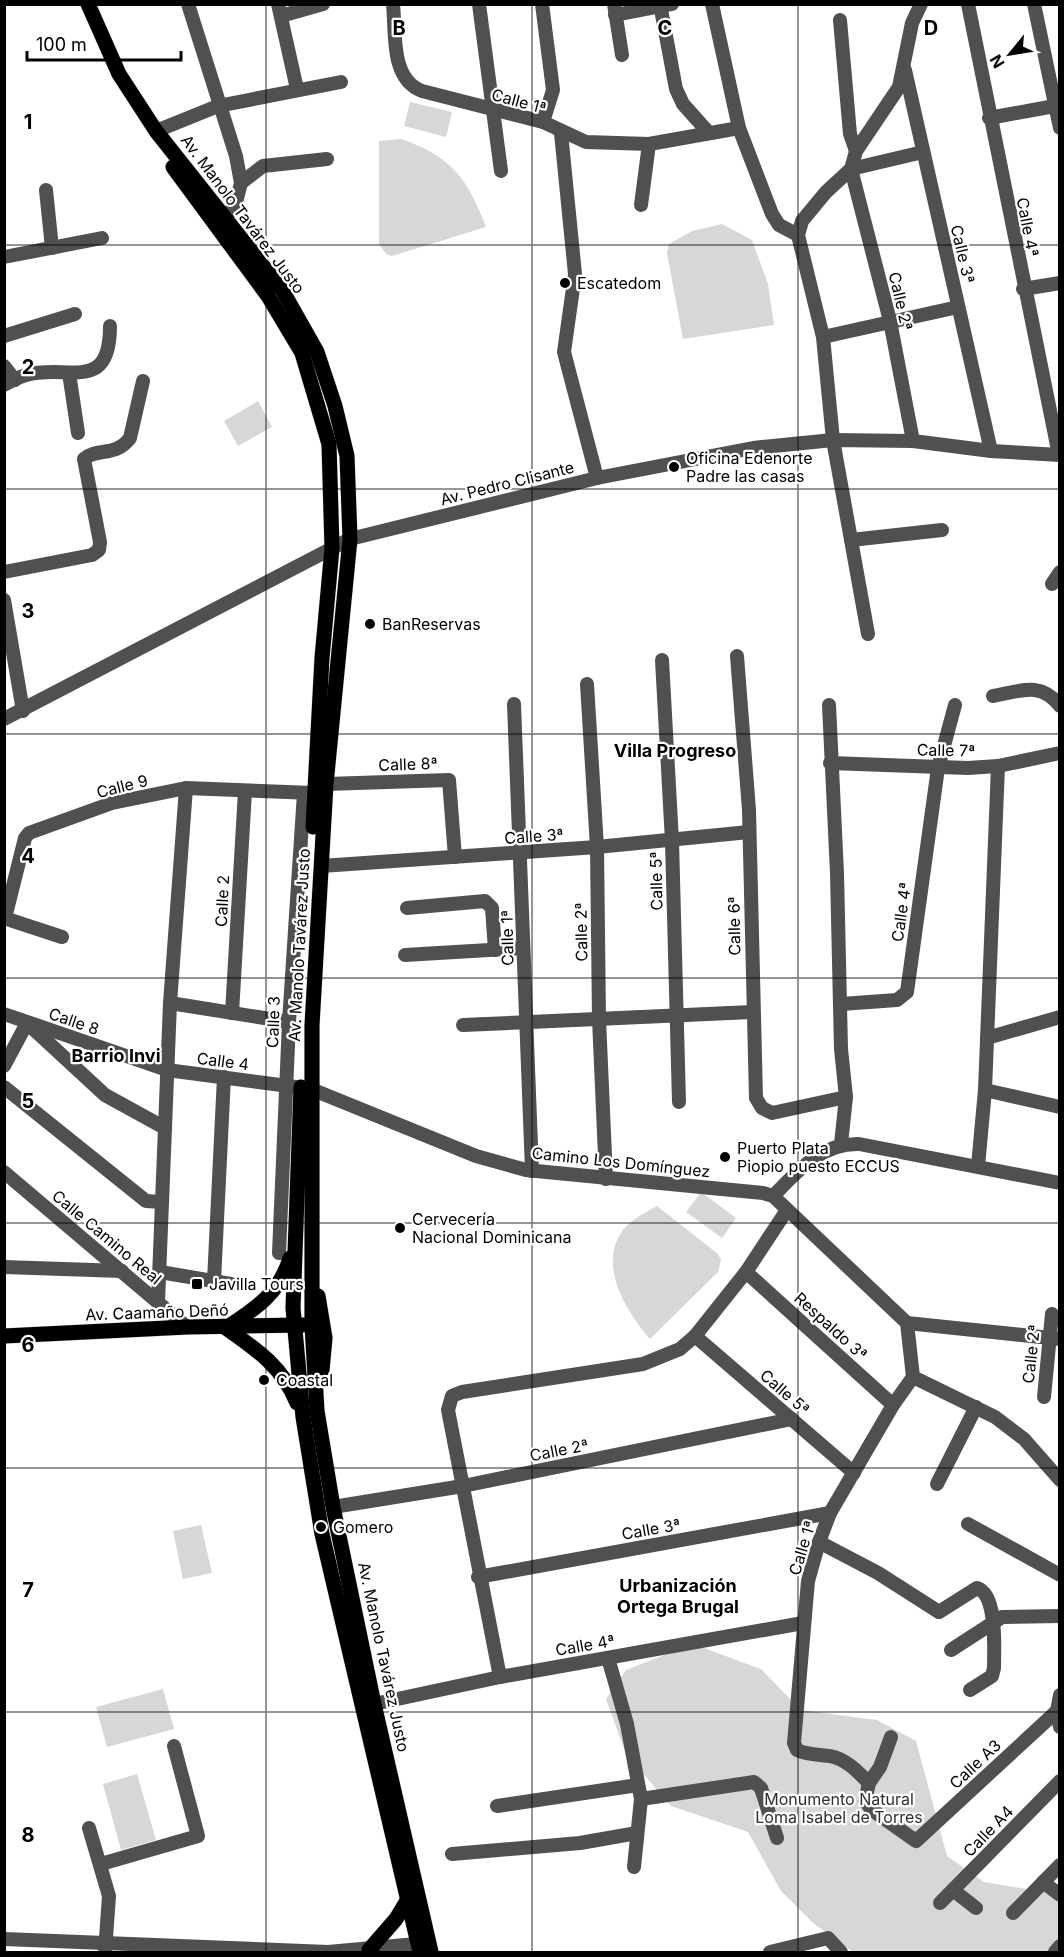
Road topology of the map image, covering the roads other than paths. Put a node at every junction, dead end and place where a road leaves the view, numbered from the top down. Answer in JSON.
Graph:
{"nodes":[{"id":1,"x":80,"y":4,"type":"edge"},
{"id":2,"x":88,"y":4,"type":"edge"},
{"id":3,"x":188,"y":4,"type":"edge"},
{"id":4,"x":323,"y":4,"type":"edge"},
{"id":5,"x":393,"y":4,"type":"edge"},
{"id":6,"x":479,"y":4,"type":"edge"},
{"id":7,"x":542,"y":4,"type":"edge"},
{"id":8,"x":712,"y":4,"type":"edge"},
{"id":9,"x":921,"y":4,"type":"edge"},
{"id":10,"x":968,"y":4,"type":"edge"},
{"id":11,"x":1034,"y":4,"type":"edge"},
{"id":12,"x":664,"y":5,"type":"edge"},
{"id":13,"x":280,"y":10,"type":"edge"},
{"id":14,"x":614,"y":10,"type":"edge"},
{"id":15,"x":840,"y":20,"type":"dead end"},
{"id":16,"x":622,"y":56,"type":"dead end"},
{"id":17,"x":904,"y":65,"type":"junction"},
{"id":18,"x":341,"y":82,"type":"dead end"},
{"id":19,"x":297,"y":89,"type":"junction"},
{"id":20,"x":218,"y":106,"type":"junction"},
{"id":21,"x":1057,"y":106,"type":"edge"},
{"id":22,"x":494,"y":111,"type":"junction"},
{"id":23,"x":989,"y":118,"type":"junction"},
{"id":24,"x":543,"y":122,"type":"junction"},
{"id":25,"x":739,"y":128,"type":"junction"},
{"id":26,"x":1059,"y":128,"type":"edge"},
{"id":27,"x":156,"y":131,"type":"junction"},
{"id":28,"x":708,"y":132,"type":"junction"},
{"id":29,"x":561,"y":133,"type":"junction"},
{"id":30,"x":649,"y":144,"type":"junction"},
{"id":31,"x":856,"y":152,"type":"junction"},
{"id":32,"x":923,"y":152,"type":"junction"},
{"id":33,"x":327,"y":159,"type":"dead end"},
{"id":34,"x":851,"y":169,"type":"junction"},
{"id":35,"x":501,"y":171,"type":"dead end"},
{"id":36,"x":241,"y":183,"type":"junction"},
{"id":37,"x":46,"y":189,"type":"dead end"},
{"id":38,"x":641,"y":205,"type":"dead end"},
{"id":39,"x":225,"y":217,"type":"junction"},
{"id":40,"x":798,"y":235,"type":"junction"},
{"id":41,"x":102,"y":238,"type":"dead end"},
{"id":42,"x":52,"y":248,"type":"junction"},
{"id":43,"x":4,"y":258,"type":"edge"},
{"id":44,"x":1059,"y":283,"type":"edge"},
{"id":45,"x":1023,"y":289,"type":"junction"},
{"id":46,"x":958,"y":307,"type":"junction"},
{"id":47,"x":75,"y":314,"type":"dead end"},
{"id":48,"x":890,"y":321,"type":"junction"},
{"id":49,"x":110,"y":326,"type":"dead end"},
{"id":50,"x":4,"y":336,"type":"edge"},
{"id":51,"x":823,"y":337,"type":"junction"},
{"id":52,"x":4,"y":366,"type":"edge"},
{"id":53,"x":69,"y":373,"type":"junction"},
{"id":54,"x":143,"y":381,"type":"dead end"},
{"id":55,"x":10,"y":382,"type":"edge"},
{"id":56,"x":78,"y":433,"type":"dead end"},
{"id":57,"x":833,"y":440,"type":"junction"},
{"id":58,"x":913,"y":441,"type":"junction"},
{"id":59,"x":991,"y":451,"type":"junction"},
{"id":60,"x":1059,"y":455,"type":"edge"},
{"id":61,"x":597,"y":478,"type":"junction"},
{"id":62,"x":942,"y":530,"type":"dead end"},
{"id":63,"x":350,"y":539,"type":"junction"},
{"id":64,"x":851,"y":540,"type":"junction"},
{"id":65,"x":333,"y":548,"type":"junction"},
{"id":66,"x":4,"y":572,"type":"edge"},
{"id":67,"x":4,"y":600,"type":"edge"},
{"id":68,"x":868,"y":634,"type":"dead end"},
{"id":69,"x":738,"y":656,"type":"dead end"},
{"id":70,"x":662,"y":660,"type":"dead end"},
{"id":71,"x":587,"y":684,"type":"dead end"},
{"id":72,"x":993,"y":696,"type":"dead end"},
{"id":73,"x":514,"y":705,"type":"dead end"},
{"id":74,"x":829,"y":705,"type":"dead end"},
{"id":75,"x":954,"y":705,"type":"dead end"},
{"id":76,"x":1059,"y":706,"type":"edge"},
{"id":77,"x":23,"y":711,"type":"junction"},
{"id":78,"x":4,"y":719,"type":"edge"},
{"id":79,"x":1059,"y":753,"type":"edge"},
{"id":80,"x":830,"y":763,"type":"junction"},
{"id":81,"x":998,"y":766,"type":"junction"},
{"id":82,"x":938,"y":768,"type":"junction"},
{"id":83,"x":186,"y":788,"type":"junction"},
{"id":84,"x":315,"y":790,"type":"junction"},
{"id":85,"x":245,"y":791,"type":"junction"},
{"id":86,"x":749,"y":832,"type":"junction"},
{"id":87,"x":672,"y":841,"type":"junction"},
{"id":88,"x":597,"y":848,"type":"junction"},
{"id":89,"x":521,"y":853,"type":"junction"},
{"id":90,"x":455,"y":858,"type":"junction"},
{"id":91,"x":321,"y":866,"type":"junction"},
{"id":92,"x":407,"y":908,"type":"dead end"},
{"id":93,"x":5,"y":918,"type":"edge"},
{"id":94,"x":62,"y":937,"type":"dead end"},
{"id":95,"x":523,"y":948,"type":"junction"},
{"id":96,"x":495,"y":950,"type":"junction"},
{"id":97,"x":405,"y":955,"type":"dead end"},
{"id":98,"x":170,"y":1003,"type":"junction"},
{"id":99,"x":841,"y":1004,"type":"junction"},
{"id":100,"x":232,"y":1012,"type":"junction"},
{"id":101,"x":752,"y":1012,"type":"junction"},
{"id":102,"x":4,"y":1014,"type":"edge"},
{"id":103,"x":674,"y":1014,"type":"junction"},
{"id":104,"x":1059,"y":1017,"type":"edge"},
{"id":105,"x":599,"y":1019,"type":"junction"},
{"id":106,"x":289,"y":1022,"type":"junction"},
{"id":107,"x":27,"y":1023,"type":"junction"},
{"id":108,"x":524,"y":1023,"type":"junction"},
{"id":109,"x":464,"y":1025,"type":"dead end"},
{"id":110,"x":987,"y":1038,"type":"junction"},
{"id":111,"x":4,"y":1066,"type":"edge"},
{"id":112,"x":167,"y":1070,"type":"junction"},
{"id":113,"x":224,"y":1077,"type":"junction"},
{"id":114,"x":4,"y":1087,"type":"edge"},
{"id":115,"x":300,"y":1087,"type":"junction"},
{"id":116,"x":985,"y":1090,"type":"junction"},
{"id":117,"x":846,"y":1096,"type":"junction"},
{"id":118,"x":679,"y":1102,"type":"dead end"},
{"id":119,"x":1059,"y":1107,"type":"edge"},
{"id":120,"x":165,"y":1128,"type":"junction"},
{"id":121,"x":841,"y":1144,"type":"junction"},
{"id":122,"x":978,"y":1166,"type":"junction"},
{"id":123,"x":532,"y":1171,"type":"junction"},
{"id":124,"x":4,"y":1172,"type":"edge"},
{"id":125,"x":606,"y":1179,"type":"junction"},
{"id":126,"x":1059,"y":1183,"type":"edge"},
{"id":127,"x":773,"y":1196,"type":"junction"},
{"id":128,"x":162,"y":1202,"type":"junction"},
{"id":129,"x":787,"y":1210,"type":"junction"},
{"id":130,"x":294,"y":1239,"type":"junction"},
{"id":131,"x":279,"y":1253,"type":"dead end"},
{"id":132,"x":4,"y":1267,"type":"edge"},
{"id":133,"x":311,"y":1268,"type":"junction"},
{"id":134,"x":122,"y":1271,"type":"junction"},
{"id":135,"x":160,"y":1272,"type":"junction"},
{"id":136,"x":746,"y":1272,"type":"junction"},
{"id":137,"x":214,"y":1281,"type":"junction"},
{"id":138,"x":231,"y":1284,"type":"dead end"},
{"id":139,"x":158,"y":1302,"type":"junction"},
{"id":140,"x":1052,"y":1314,"type":"dead end"},
{"id":141,"x":907,"y":1323,"type":"junction"},
{"id":142,"x":312,"y":1325,"type":"junction"},
{"id":143,"x":294,"y":1326,"type":"junction"},
{"id":144,"x":187,"y":1327,"type":"junction"},
{"id":145,"x":226,"y":1328,"type":"junction"},
{"id":146,"x":4,"y":1336,"type":"edge"},
{"id":147,"x":695,"y":1336,"type":"junction"},
{"id":148,"x":1054,"y":1339,"type":"edge"},
{"id":149,"x":913,"y":1377,"type":"junction"},
{"id":150,"x":316,"y":1394,"type":"junction"},
{"id":151,"x":1044,"y":1397,"type":"dead end"},
{"id":152,"x":893,"y":1405,"type":"junction"},
{"id":153,"x":976,"y":1407,"type":"junction"},
{"id":154,"x":303,"y":1416,"type":"junction"},
{"id":155,"x":792,"y":1419,"type":"junction"},
{"id":156,"x":854,"y":1473,"type":"junction"},
{"id":157,"x":1059,"y":1480,"type":"edge"},
{"id":158,"x":937,"y":1484,"type":"dead end"},
{"id":159,"x":463,"y":1486,"type":"junction"},
{"id":160,"x":333,"y":1507,"type":"junction"},
{"id":161,"x":830,"y":1513,"type":"junction"},
{"id":162,"x":968,"y":1524,"type":"dead end"},
{"id":163,"x":819,"y":1542,"type":"junction"},
{"id":164,"x":1059,"y":1575,"type":"edge"},
{"id":165,"x":478,"y":1577,"type":"junction"},
{"id":166,"x":1059,"y":1616,"type":"edge"},
{"id":167,"x":803,"y":1623,"type":"junction"},
{"id":168,"x":993,"y":1623,"type":"junction"},
{"id":169,"x":951,"y":1650,"type":"dead end"},
{"id":170,"x":608,"y":1658,"type":"junction"},
{"id":171,"x":500,"y":1677,"type":"junction"},
{"id":172,"x":970,"y":1689,"type":"dead end"},
{"id":173,"x":1059,"y":1695,"type":"edge"},
{"id":174,"x":374,"y":1704,"type":"junction"},
{"id":175,"x":1057,"y":1711,"type":"junction"},
{"id":176,"x":1059,"y":1726,"type":"edge"},
{"id":177,"x":891,"y":1737,"type":"dead end"},
{"id":178,"x":174,"y":1746,"type":"dead end"},
{"id":179,"x":1059,"y":1781,"type":"edge"},
{"id":180,"x":869,"y":1783,"type":"junction"},
{"id":181,"x":638,"y":1785,"type":"junction"},
{"id":182,"x":641,"y":1799,"type":"junction"},
{"id":183,"x":497,"y":1806,"type":"dead end"},
{"id":184,"x":89,"y":1828,"type":"dead end"},
{"id":185,"x":637,"y":1833,"type":"junction"},
{"id":186,"x":777,"y":1838,"type":"dead end"},
{"id":187,"x":452,"y":1854,"type":"dead end"},
{"id":188,"x":101,"y":1864,"type":"junction"},
{"id":189,"x":1059,"y":1865,"type":"edge"},
{"id":190,"x":634,"y":1867,"type":"dead end"},
{"id":191,"x":1043,"y":1882,"type":"junction"},
{"id":192,"x":953,"y":1890,"type":"junction"},
{"id":193,"x":1059,"y":1895,"type":"edge"},
{"id":194,"x":408,"y":1899,"type":"junction"},
{"id":195,"x":940,"y":1903,"type":"dead end"},
{"id":196,"x":976,"y":1908,"type":"dead end"},
{"id":197,"x":1013,"y":1913,"type":"dead end"},
{"id":198,"x":4,"y":1939,"type":"edge"},
{"id":199,"x":1059,"y":1946,"type":"edge"},
{"id":200,"x":64,"y":1947,"type":"edge"},
{"id":201,"x":106,"y":1948,"type":"edge"},
{"id":202,"x":424,"y":1948,"type":"edge"},
{"id":203,"x":328,"y":1952,"type":"edge"},
{"id":204,"x":370,"y":1952,"type":"edge"},
{"id":205,"x":770,"y":1953,"type":"edge"},
{"id":206,"x":841,"y":1953,"type":"edge"},
{"id":207,"x":1054,"y":1953,"type":"edge"}],
"edges":[{"from":1,"to":65,"type":"main road","name":"Av. Manolo Tavárez Justo"},
{"from":2,"to":27,"type":"main road","name":"Av. Manolo Tavárez Justo"},
{"from":3,"to":20,"type":"street"},
{"from":4,"to":13,"type":"street"},
{"from":5,"to":22,"type":"street","name":"Calle 1ª"},
{"from":6,"to":22,"type":"street"},
{"from":7,"to":24,"type":"street"},
{"from":8,"to":25,"type":"street"},
{"from":9,"to":17,"type":"street"},
{"from":10,"to":23,"type":"street","name":"Calle 4ª"},
{"from":11,"to":21,"type":"street"},
{"from":12,"to":14,"type":"street"},
{"from":12,"to":28,"type":"street"},
{"from":13,"to":19,"type":"street"},
{"from":14,"to":16,"type":"street"},
{"from":15,"to":31,"type":"street"},
{"from":17,"to":31,"type":"street"},
{"from":17,"to":32,"type":"street","name":"Calle 3ª"},
{"from":18,"to":19,"type":"street"},
{"from":19,"to":20,"type":"street"},
{"from":20,"to":27,"type":"street"},
{"from":20,"to":36,"type":"street"},
{"from":21,"to":23,"type":"street"},
{"from":21,"to":26,"type":"street"},
{"from":22,"to":24,"type":"street","name":"Calle 1ª"},
{"from":22,"to":35,"type":"street"},
{"from":23,"to":45,"type":"street","name":"Calle 4ª"},
{"from":24,"to":29,"type":"street","name":"Calle 1ª"},
{"from":25,"to":28,"type":"street","name":"Calle 1ª"},
{"from":25,"to":40,"type":"street"},
{"from":27,"to":39,"type":"main road","name":"Av. Manolo Tavárez Justo"},
{"from":28,"to":30,"type":"street","name":"Calle 1ª"},
{"from":29,"to":30,"type":"street","name":"Calle 1ª"},
{"from":29,"to":61,"type":"street"},
{"from":30,"to":38,"type":"street"},
{"from":31,"to":34,"type":"street"},
{"from":32,"to":34,"type":"street"},
{"from":32,"to":46,"type":"street","name":"Calle 3ª"},
{"from":33,"to":36,"type":"street"},
{"from":34,"to":40,"type":"street"},
{"from":34,"to":48,"type":"street","name":"Calle 2ª"},
{"from":36,"to":39,"type":"street"},
{"from":37,"to":42,"type":"street"},
{"from":39,"to":63,"type":"main road","name":"Av. Manolo Tavárez Justo"},
{"from":40,"to":51,"type":"street"},
{"from":41,"to":42,"type":"street"},
{"from":42,"to":43,"type":"street"},
{"from":44,"to":45,"type":"street"},
{"from":45,"to":60,"type":"street","name":"Calle 4ª"},
{"from":46,"to":48,"type":"street"},
{"from":46,"to":59,"type":"street","name":"Calle 3ª"},
{"from":47,"to":50,"type":"street"},
{"from":48,"to":51,"type":"street"},
{"from":48,"to":58,"type":"street","name":"Calle 2ª"},
{"from":49,"to":53,"type":"street"},
{"from":51,"to":57,"type":"street"},
{"from":52,"to":55,"type":"street"},
{"from":53,"to":55,"type":"street"},
{"from":53,"to":56,"type":"street"},
{"from":54,"to":66,"type":"street"},
{"from":57,"to":58,"type":"street","name":"Av. Pedro Clisante"},
{"from":57,"to":61,"type":"street","name":"Av. Pedro Clisante"},
{"from":57,"to":64,"type":"street"},
{"from":58,"to":59,"type":"street","name":"Av. Pedro Clisante"},
{"from":59,"to":60,"type":"street","name":"Av. Pedro Clisante"},
{"from":61,"to":63,"type":"street","name":"Av. Pedro Clisante"},
{"from":62,"to":64,"type":"street"},
{"from":63,"to":65,"type":"street","name":"Av. Pedro Clisante"},
{"from":63,"to":84,"type":"main road","name":"Av. Manolo Tavárez Justo"},
{"from":64,"to":68,"type":"street"},
{"from":65,"to":77,"type":"street","name":"Av. Pedro Clisante"},
{"from":65,"to":84,"type":"main road","name":"Av. Manolo Tavárez Justo"},
{"from":67,"to":77,"type":"street"},
{"from":69,"to":86,"type":"street","name":"Calle 6ª"},
{"from":70,"to":87,"type":"street","name":"Calle 5ª"},
{"from":71,"to":88,"type":"street","name":"Calle 2ª"},
{"from":72,"to":76,"type":"street"},
{"from":73,"to":89,"type":"street","name":"Calle 1ª"},
{"from":74,"to":80,"type":"street"},
{"from":75,"to":82,"type":"street","name":"Calle 4ª"},
{"from":77,"to":78,"type":"street","name":"Av. Pedro Clisante"},
{"from":79,"to":81,"type":"street","name":"Calle 7ª"},
{"from":80,"to":82,"type":"street","name":"Calle 7ª"},
{"from":80,"to":99,"type":"street"},
{"from":81,"to":82,"type":"street","name":"Calle 7ª"},
{"from":81,"to":110,"type":"street"},
{"from":82,"to":99,"type":"street","name":"Calle 4ª"},
{"from":83,"to":85,"type":"street","name":"Calle 9"},
{"from":83,"to":93,"type":"street","name":"Calle 9"},
{"from":83,"to":98,"type":"street"},
{"from":84,"to":85,"type":"street","name":"Calle 9"},
{"from":84,"to":90,"type":"street","name":"Calle 8ª"},
{"from":84,"to":91,"type":"main road","name":"Av. Manolo Tavárez Justo"},
{"from":84,"to":106,"type":"street","name":"Calle 3"},
{"from":84,"to":115,"type":"main road","name":"Av. Manolo Tavárez Justo"},
{"from":85,"to":100,"type":"street","name":"Calle 2"},
{"from":86,"to":87,"type":"street","name":"Calle 3ª"},
{"from":86,"to":101,"type":"street","name":"Calle 6ª"},
{"from":87,"to":88,"type":"street","name":"Calle 3ª"},
{"from":87,"to":103,"type":"street","name":"Calle 5ª"},
{"from":88,"to":89,"type":"street","name":"Calle 3ª"},
{"from":88,"to":105,"type":"street","name":"Calle 2ª"},
{"from":89,"to":90,"type":"street","name":"Calle 3ª"},
{"from":89,"to":95,"type":"street","name":"Calle 1ª"},
{"from":90,"to":91,"type":"street","name":"Calle 3ª"},
{"from":91,"to":115,"type":"main road","name":"Av. Manolo Tavárez Justo"},
{"from":92,"to":96,"type":"street"},
{"from":93,"to":94,"type":"street"},
{"from":95,"to":96,"type":"street"},
{"from":95,"to":108,"type":"street","name":"Calle 1ª"},
{"from":96,"to":97,"type":"street"},
{"from":98,"to":100,"type":"street"},
{"from":98,"to":112,"type":"street"},
{"from":99,"to":117,"type":"street"},
{"from":100,"to":106,"type":"street"},
{"from":101,"to":103,"type":"street"},
{"from":101,"to":117,"type":"street","name":"Calle 6ª"},
{"from":102,"to":107,"type":"street","name":"Calle 8"},
{"from":103,"to":105,"type":"street"},
{"from":103,"to":118,"type":"street","name":"Calle 5ª"},
{"from":104,"to":110,"type":"street"},
{"from":105,"to":108,"type":"street"},
{"from":105,"to":125,"type":"street","name":"Calle 2ª"},
{"from":106,"to":115,"type":"street","name":"Calle 3"},
{"from":107,"to":111,"type":"street"},
{"from":107,"to":112,"type":"street","name":"Calle 8"},
{"from":107,"to":120,"type":"street"},
{"from":108,"to":109,"type":"street"},
{"from":108,"to":123,"type":"street","name":"Calle 1ª"},
{"from":110,"to":116,"type":"street"},
{"from":112,"to":113,"type":"street","name":"Calle 4"},
{"from":112,"to":120,"type":"street"},
{"from":113,"to":115,"type":"street","name":"Calle 4"},
{"from":113,"to":137,"type":"street"},
{"from":114,"to":128,"type":"street"},
{"from":115,"to":123,"type":"street","name":"Camino Los Domínguez"},
{"from":115,"to":130,"type":"main road","name":"Av. Manolo Tavárez Justo"},
{"from":115,"to":131,"type":"street","name":"Calle 3"},
{"from":115,"to":133,"type":"main road","name":"Av. Manolo Tavárez Justo"},
{"from":116,"to":119,"type":"street"},
{"from":116,"to":122,"type":"street"},
{"from":117,"to":121,"type":"street"},
{"from":120,"to":128,"type":"street"},
{"from":121,"to":122,"type":"street"},
{"from":121,"to":127,"type":"street"},
{"from":122,"to":126,"type":"street"},
{"from":123,"to":125,"type":"street","name":"Camino Los Domínguez"},
{"from":124,"to":134,"type":"street","name":"Calle Camino Real"},
{"from":125,"to":127,"type":"street","name":"Camino Los Domínguez"},
{"from":127,"to":129,"type":"street"},
{"from":128,"to":135,"type":"street"},
{"from":129,"to":136,"type":"street"},
{"from":129,"to":141,"type":"street"},
{"from":130,"to":143,"type":"main road","name":"Av. Manolo Tavárez Justo"},
{"from":130,"to":145,"type":"main road"},
{"from":132,"to":134,"type":"street"},
{"from":133,"to":142,"type":"main road","name":"Av. Manolo Tavárez Justo"},
{"from":133,"to":150,"type":"main road"},
{"from":134,"to":139,"type":"street","name":"Calle Camino Real"},
{"from":135,"to":137,"type":"street"},
{"from":135,"to":139,"type":"street"},
{"from":136,"to":147,"type":"street"},
{"from":136,"to":152,"type":"street","name":"Respaldo 3ª"},
{"from":137,"to":138,"type":"street"},
{"from":139,"to":144,"type":"street","name":"Calle Camino Real"},
{"from":140,"to":148,"type":"street","name":"Calle 2ª"},
{"from":141,"to":148,"type":"street"},
{"from":141,"to":149,"type":"street"},
{"from":142,"to":143,"type":"main road","name":"Av. Caamaño Deñó"},
{"from":142,"to":150,"type":"main road","name":"Av. Manolo Tavárez Justo"},
{"from":143,"to":145,"type":"main road","name":"Av. Caamaño Deñó"},
{"from":143,"to":154,"type":"main road","name":"Av. Manolo Tavárez Justo"},
{"from":144,"to":145,"type":"main road","name":"Av. Caamaño Deñó"},
{"from":144,"to":146,"type":"main road","name":"Av. Caamaño Deñó"},
{"from":145,"to":154,"type":"main road"},
{"from":147,"to":155,"type":"street","name":"Calle 5ª"},
{"from":147,"to":159,"type":"street"},
{"from":148,"to":151,"type":"street","name":"Calle 2ª"},
{"from":149,"to":152,"type":"street","name":"Calle 1ª"},
{"from":149,"to":153,"type":"street"},
{"from":150,"to":160,"type":"main road","name":"Av. Manolo Tavárez Justo"},
{"from":152,"to":156,"type":"street","name":"Calle 1ª"},
{"from":153,"to":157,"type":"street"},
{"from":153,"to":158,"type":"street"},
{"from":154,"to":194,"type":"main road","name":"Av. Manolo Tavárez Justo"},
{"from":155,"to":156,"type":"street","name":"Calle 5ª"},
{"from":155,"to":159,"type":"street","name":"Calle 2ª"},
{"from":156,"to":161,"type":"street","name":"Calle 1ª"},
{"from":159,"to":160,"type":"street","name":"Calle 2ª"},
{"from":159,"to":165,"type":"street"},
{"from":160,"to":174,"type":"main road","name":"Av. Manolo Tavárez Justo"},
{"from":161,"to":163,"type":"street","name":"Calle 1ª"},
{"from":161,"to":165,"type":"street","name":"Calle 3ª"},
{"from":162,"to":164,"type":"street"},
{"from":163,"to":167,"type":"street","name":"Calle 1ª"},
{"from":163,"to":168,"type":"street"},
{"from":165,"to":171,"type":"street"},
{"from":166,"to":168,"type":"street"},
{"from":167,"to":170,"type":"street","name":"Calle 4ª"},
{"from":167,"to":180,"type":"street","name":"Calle 1ª"},
{"from":168,"to":169,"type":"street"},
{"from":168,"to":172,"type":"street"},
{"from":170,"to":171,"type":"street","name":"Calle 4ª"},
{"from":170,"to":181,"type":"street"},
{"from":171,"to":174,"type":"street","name":"Calle 4ª"},
{"from":173,"to":175,"type":"street"},
{"from":174,"to":202,"type":"main road","name":"Av. Manolo Tavárez Justo"},
{"from":175,"to":176,"type":"street"},
{"from":175,"to":180,"type":"street","name":"Calle A3"},
{"from":177,"to":180,"type":"street"},
{"from":178,"to":188,"type":"street"},
{"from":179,"to":192,"type":"street","name":"Calle A4"},
{"from":181,"to":182,"type":"street"},
{"from":181,"to":183,"type":"street"},
{"from":182,"to":185,"type":"street"},
{"from":182,"to":186,"type":"street"},
{"from":184,"to":188,"type":"street"},
{"from":185,"to":187,"type":"street"},
{"from":185,"to":190,"type":"street"},
{"from":188,"to":201,"type":"street"},
{"from":189,"to":191,"type":"street"},
{"from":191,"to":193,"type":"street"},
{"from":191,"to":197,"type":"street"},
{"from":192,"to":195,"type":"street","name":"Calle A4"},
{"from":192,"to":196,"type":"street"},
{"from":194,"to":202,"type":"main road","name":"Av. Manolo Tavárez Justo"},
{"from":194,"to":204,"type":"main road"},
{"from":198,"to":200,"type":"street"},
{"from":199,"to":207,"type":"street"},
{"from":200,"to":201,"type":"street"},
{"from":201,"to":203,"type":"street"},
{"from":202,"to":204,"type":"street"},
{"from":203,"to":204,"type":"street"},
{"from":205,"to":206,"type":"street"}]}
